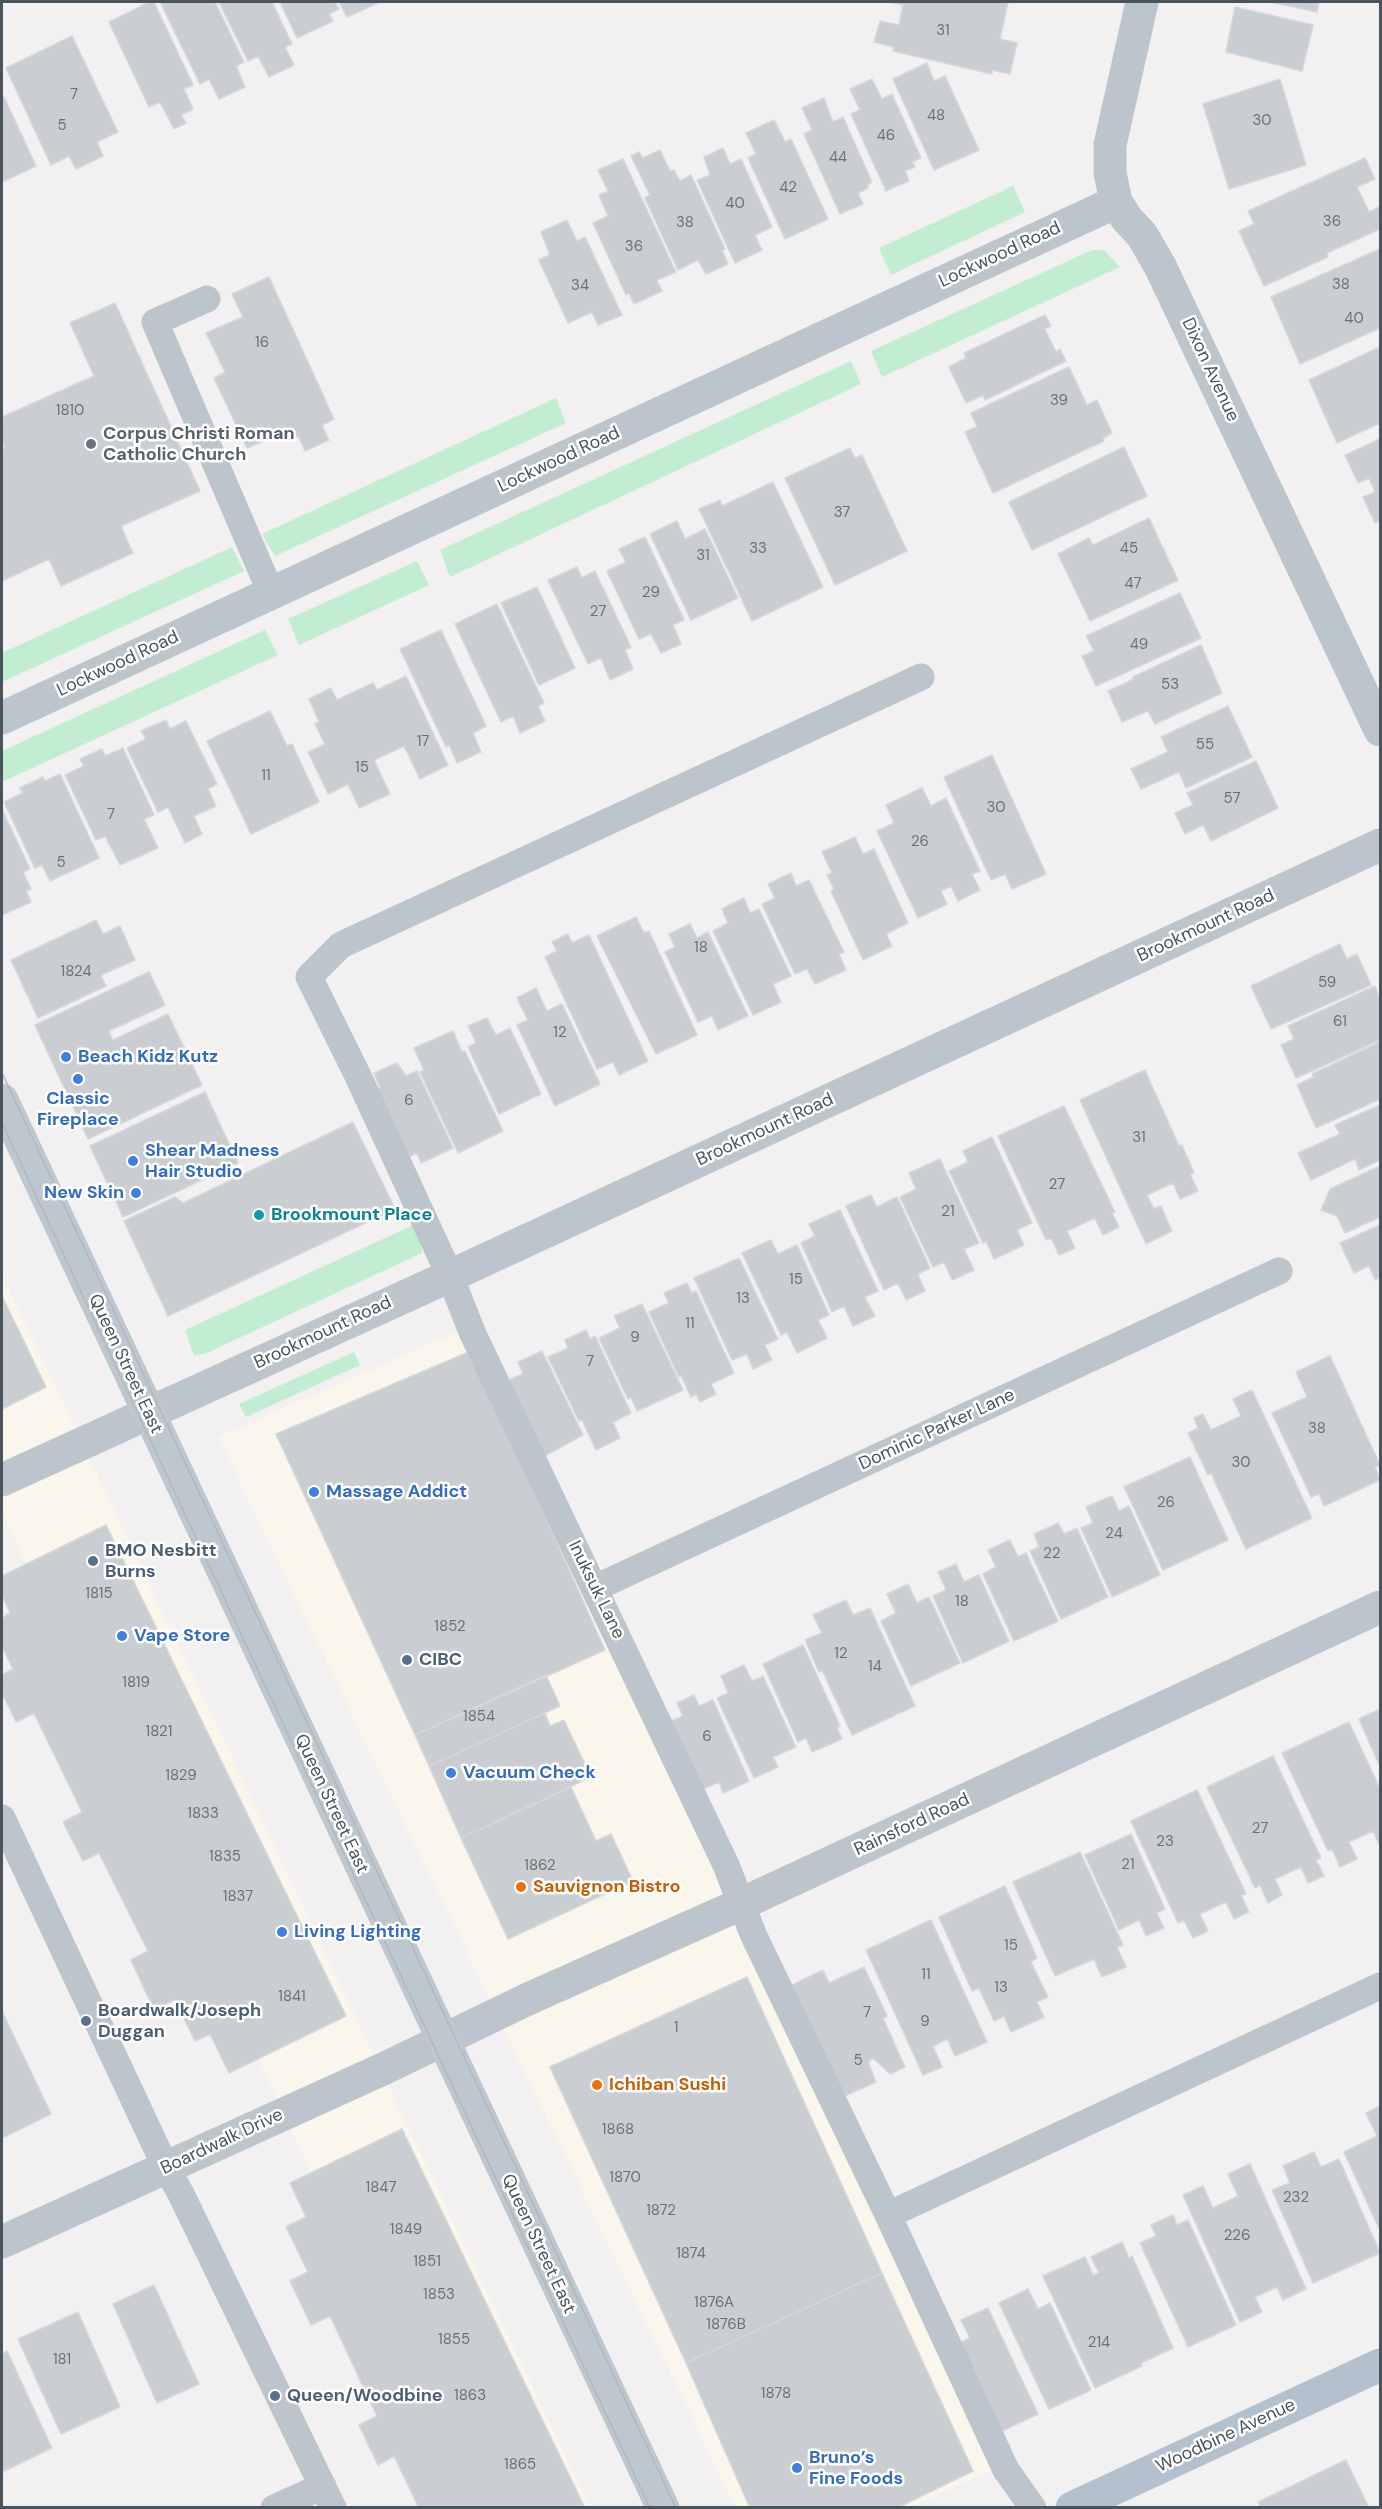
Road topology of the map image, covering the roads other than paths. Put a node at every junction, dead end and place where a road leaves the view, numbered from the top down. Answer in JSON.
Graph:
{"nodes":[{"id":1,"x":1142,"y":2,"type":"edge"},
{"id":2,"x":1116,"y":202,"type":"junction"},
{"id":3,"x":207,"y":299,"type":"dead end"},
{"id":4,"x":271,"y":593,"type":"junction"},
{"id":5,"x":921,"y":676,"type":"dead end"},
{"id":6,"x":2,"y":718,"type":"edge"},
{"id":7,"x":1380,"y":730,"type":"edge"},
{"id":8,"x":1380,"y":845,"type":"edge"},
{"id":9,"x":2,"y":1100,"type":"edge"},
{"id":10,"x":1279,"y":1271,"type":"dead end"},
{"id":11,"x":450,"y":1275,"type":"junction"},
{"id":12,"x":148,"y":1412,"type":"junction"},
{"id":13,"x":2,"y":1480,"type":"edge"},
{"id":14,"x":596,"y":1588,"type":"junction"},
{"id":15,"x":1380,"y":1607,"type":"edge"},
{"id":16,"x":2,"y":1818,"type":"edge"},
{"id":17,"x":12,"y":1864,"type":"edge"},
{"id":18,"x":741,"y":1904,"type":"junction"},
{"id":19,"x":1380,"y":1986,"type":"edge"},
{"id":20,"x":442,"y":2040,"type":"junction"},
{"id":21,"x":166,"y":2168,"type":"junction"},
{"id":22,"x":888,"y":2215,"type":"junction"},
{"id":23,"x":2,"y":2242,"type":"edge"},
{"id":24,"x":1380,"y":2366,"type":"edge"},
{"id":25,"x":328,"y":2497,"type":"edge"},
{"id":26,"x":274,"y":2508,"type":"edge"},
{"id":27,"x":663,"y":2508,"type":"edge"},
{"id":28,"x":1034,"y":2508,"type":"edge"},
{"id":29,"x":1072,"y":2508,"type":"edge"}],
"edges":[{"from":1,"to":2,"type":"street","name":"Dixon Avenue"},
{"from":2,"to":4,"type":"street","name":"Lockwood Road"},
{"from":2,"to":7,"type":"street","name":"Dixon Avenue"},
{"from":3,"to":4,"type":"lane"},
{"from":4,"to":6,"type":"street","name":"Lockwood Road"},
{"from":5,"to":11,"type":"lane","name":"Inuksuk Lane"},
{"from":8,"to":11,"type":"street","name":"Brookmount Road"},
{"from":9,"to":12,"type":"main road","name":"Queen Street East"},
{"from":10,"to":14,"type":"lane","name":"Dominic Parker Lane"},
{"from":11,"to":12,"type":"street","name":"Brookmount Road"},
{"from":11,"to":14,"type":"lane","name":"Inuksuk Lane"},
{"from":12,"to":13,"type":"street","name":"Brookmount Road"},
{"from":12,"to":20,"type":"main road","name":"Queen Street East"},
{"from":14,"to":18,"type":"lane","name":"Inuksuk Lane"},
{"from":15,"to":18,"type":"street","name":"Rainsford Road"},
{"from":16,"to":17,"type":"lane"},
{"from":17,"to":21,"type":"lane"},
{"from":18,"to":20,"type":"street","name":"Rainsford Road"},
{"from":18,"to":22,"type":"lane","name":"Inuksuk Lane"},
{"from":19,"to":22,"type":"lane"},
{"from":20,"to":21,"type":"street","name":"Boardwalk Drive"},
{"from":20,"to":27,"type":"main road","name":"Queen Street East"},
{"from":21,"to":23,"type":"street","name":"Boardwalk Drive"},
{"from":21,"to":25,"type":"lane"},
{"from":22,"to":28,"type":"lane","name":"Inuksuk Lane"},
{"from":24,"to":29,"type":"main road","name":"Woodbine Avenue"},
{"from":25,"to":26,"type":"lane"}]}
